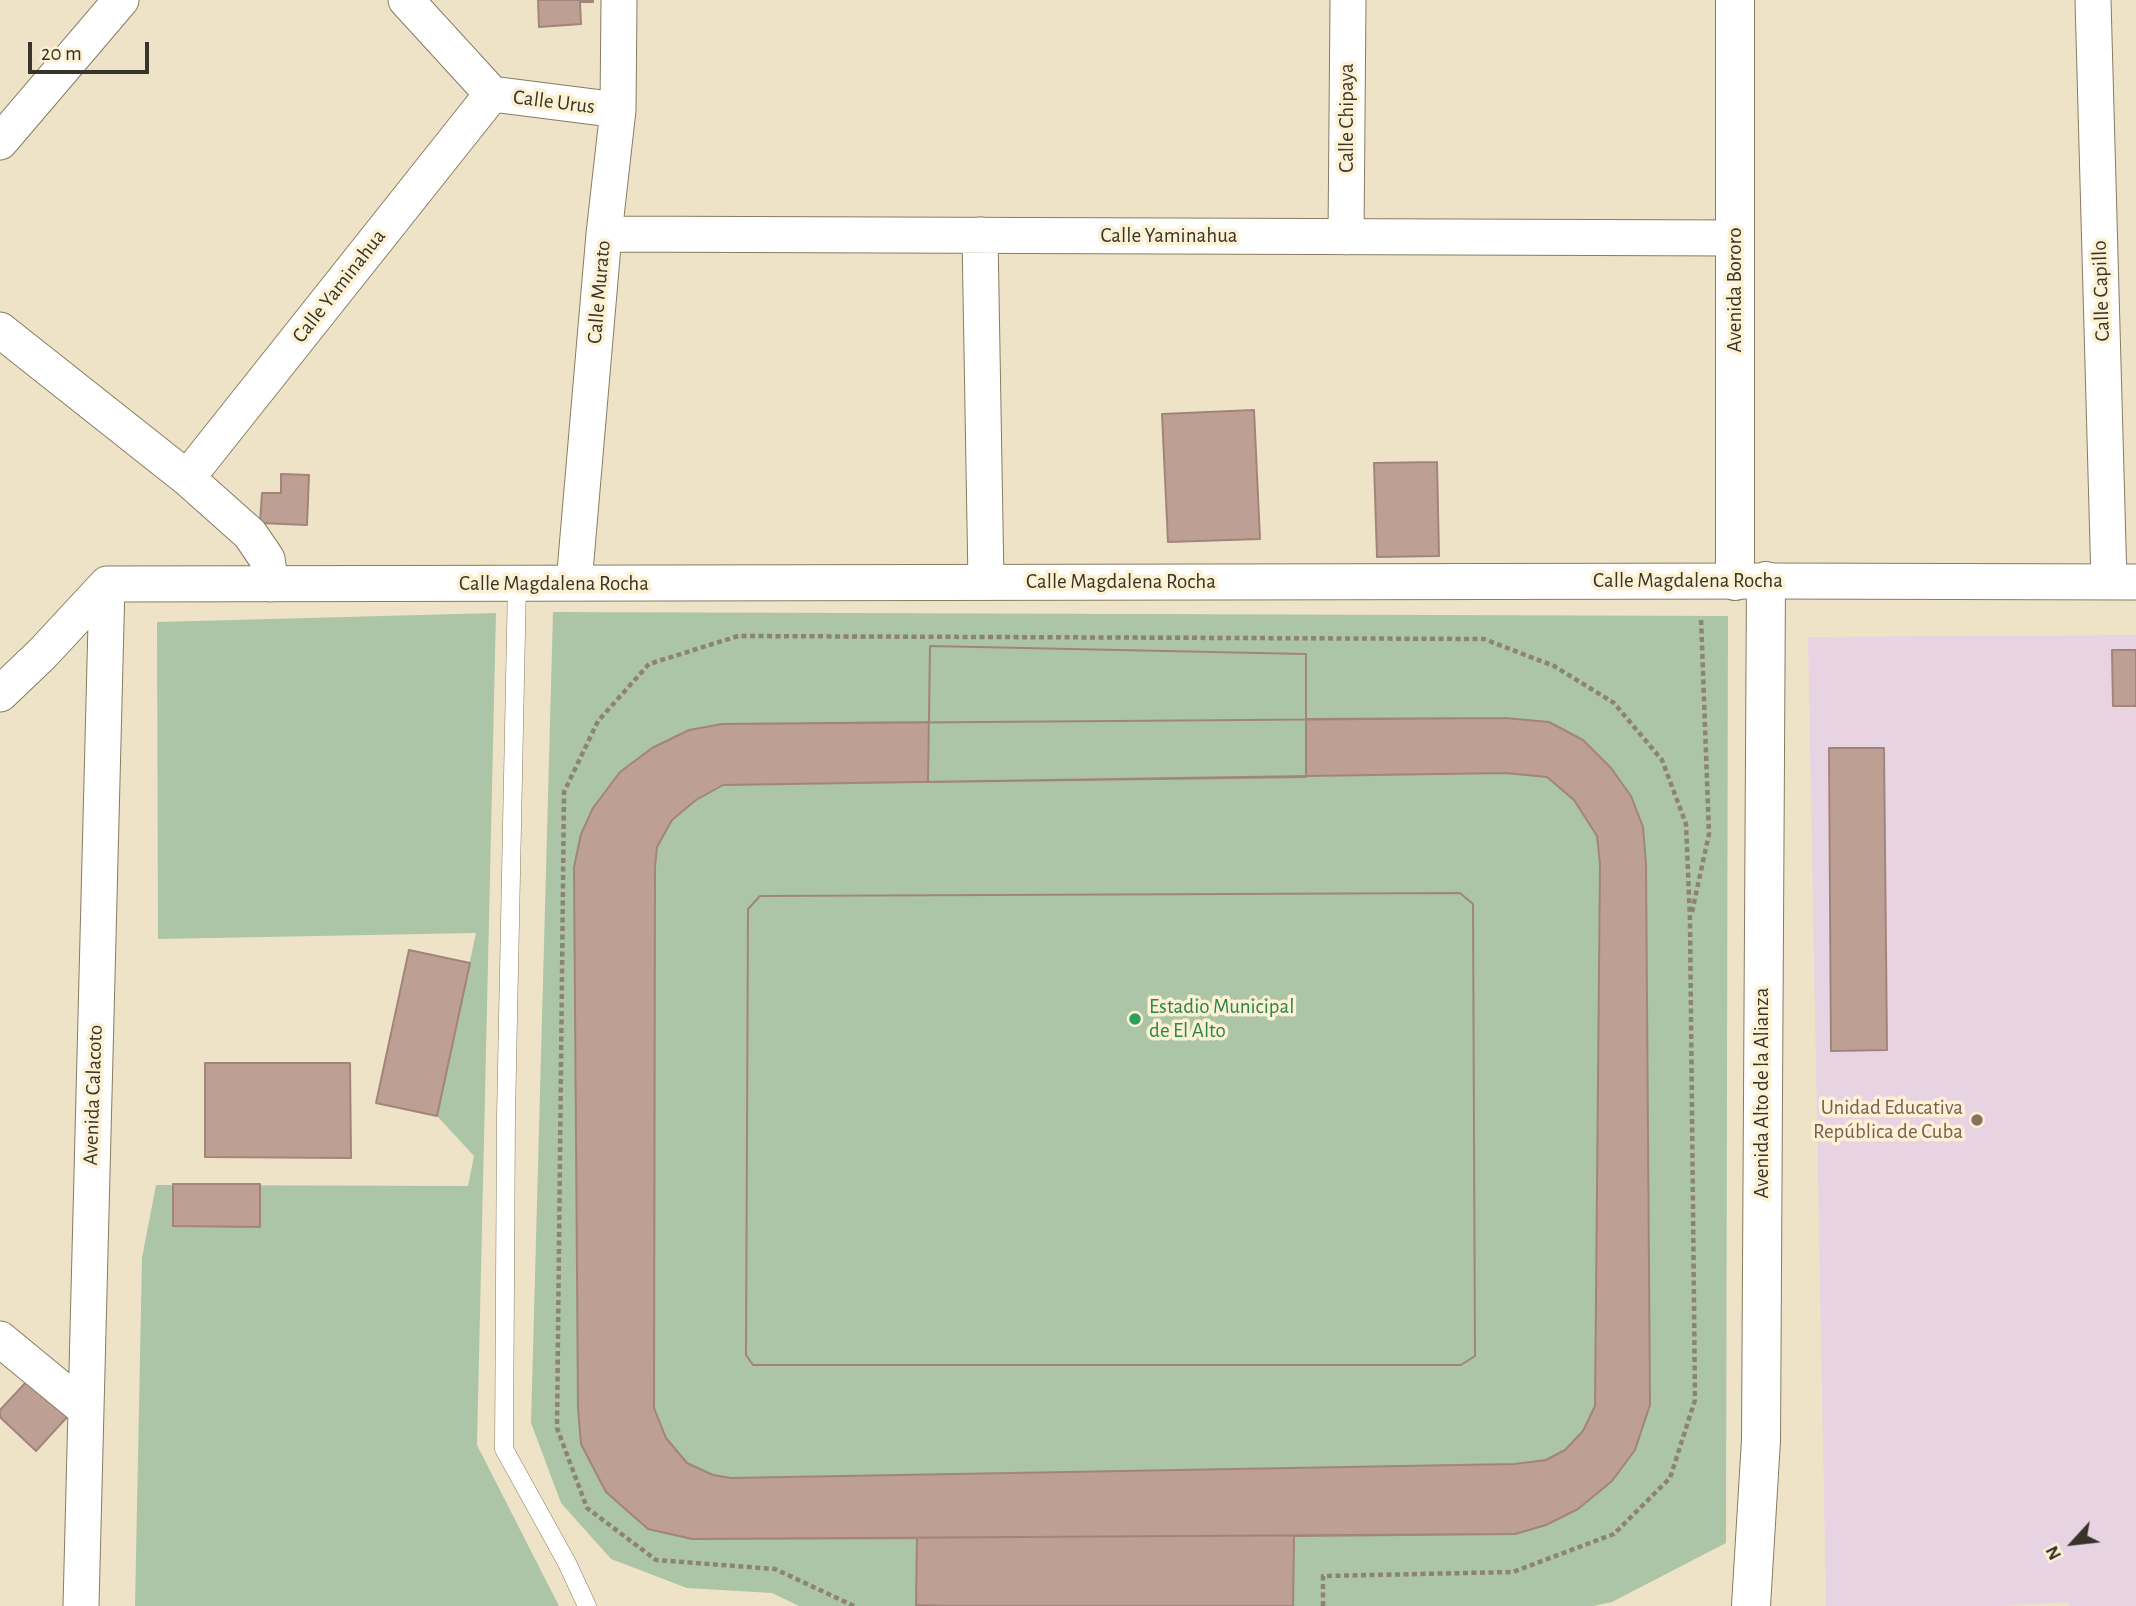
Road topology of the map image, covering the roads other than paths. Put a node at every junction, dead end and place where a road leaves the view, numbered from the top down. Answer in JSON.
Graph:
{"nodes":[{"id":1,"x":121,"y":0,"type":"edge"},
{"id":2,"x":406,"y":0,"type":"edge"},
{"id":3,"x":620,"y":0,"type":"edge"},
{"id":4,"x":1348,"y":0,"type":"edge"},
{"id":5,"x":1735,"y":0,"type":"edge"},
{"id":6,"x":2093,"y":0,"type":"edge"},
{"id":7,"x":492,"y":94,"type":"junction"},
{"id":8,"x":618,"y":110,"type":"junction"},
{"id":9,"x":0,"y":142,"type":"edge"},
{"id":10,"x":604,"y":234,"type":"junction"},
{"id":11,"x":980,"y":235,"type":"junction"},
{"id":12,"x":1346,"y":237,"type":"junction"},
{"id":13,"x":1735,"y":238,"type":"junction"},
{"id":14,"x":0,"y":330,"type":"edge"},
{"id":15,"x":187,"y":478,"type":"junction"},
{"id":16,"x":1733,"y":581,"type":"junction"},
{"id":17,"x":986,"y":582,"type":"junction"},
{"id":18,"x":2123,"y":582,"type":"edge"},
{"id":19,"x":574,"y":583,"type":"junction"},
{"id":20,"x":107,"y":584,"type":"junction"},
{"id":21,"x":271,"y":584,"type":"junction"},
{"id":22,"x":517,"y":584,"type":"junction"},
{"id":23,"x":0,"y":694,"type":"edge"},
{"id":24,"x":0,"y":1339,"type":"edge"},
{"id":25,"x":85,"y":1409,"type":"junction"},
{"id":26,"x":81,"y":1606,"type":"edge"},
{"id":27,"x":587,"y":1606,"type":"edge"},
{"id":28,"x":1751,"y":1606,"type":"edge"}],
"edges":[{"from":1,"to":9,"type":"street"},
{"from":2,"to":7,"type":"street","name":"Calle Urus"},
{"from":3,"to":8,"type":"street","name":"Calle Murato"},
{"from":4,"to":12,"type":"street","name":"Calle Chipaya"},
{"from":5,"to":13,"type":"street","name":"Avenida Bororo"},
{"from":6,"to":18,"type":"street","name":"Calle Capillo"},
{"from":7,"to":8,"type":"street","name":"Calle Urus"},
{"from":7,"to":15,"type":"street","name":"Calle Yaminahua"},
{"from":8,"to":10,"type":"street","name":"Calle Murato"},
{"from":10,"to":11,"type":"street","name":"Calle Yaminahua"},
{"from":10,"to":19,"type":"street","name":"Calle Murato"},
{"from":11,"to":12,"type":"street","name":"Calle Yaminahua"},
{"from":11,"to":17,"type":"street"},
{"from":12,"to":13,"type":"street","name":"Calle Yaminahua"},
{"from":13,"to":16,"type":"street","name":"Avenida Bororo"},
{"from":14,"to":15,"type":"street"},
{"from":15,"to":21,"type":"street"},
{"from":16,"to":17,"type":"street","name":"Calle Magdalena Rocha"},
{"from":16,"to":18,"type":"street","name":"Calle Magdalena Rocha"},
{"from":16,"to":28,"type":"street","name":"Avenida Alto de la Alianza"},
{"from":17,"to":19,"type":"street","name":"Calle Magdalena Rocha"},
{"from":19,"to":22,"type":"street","name":"Calle Magdalena Rocha"},
{"from":20,"to":21,"type":"street","name":"Calle Magdalena Rocha"},
{"from":20,"to":23,"type":"street"},
{"from":20,"to":25,"type":"street","name":"Avenida Calacoto"},
{"from":21,"to":22,"type":"street","name":"Calle Magdalena Rocha"},
{"from":22,"to":27,"type":"lane"},
{"from":24,"to":25,"type":"street"},
{"from":25,"to":26,"type":"street","name":"Avenida Calacoto"}]}
